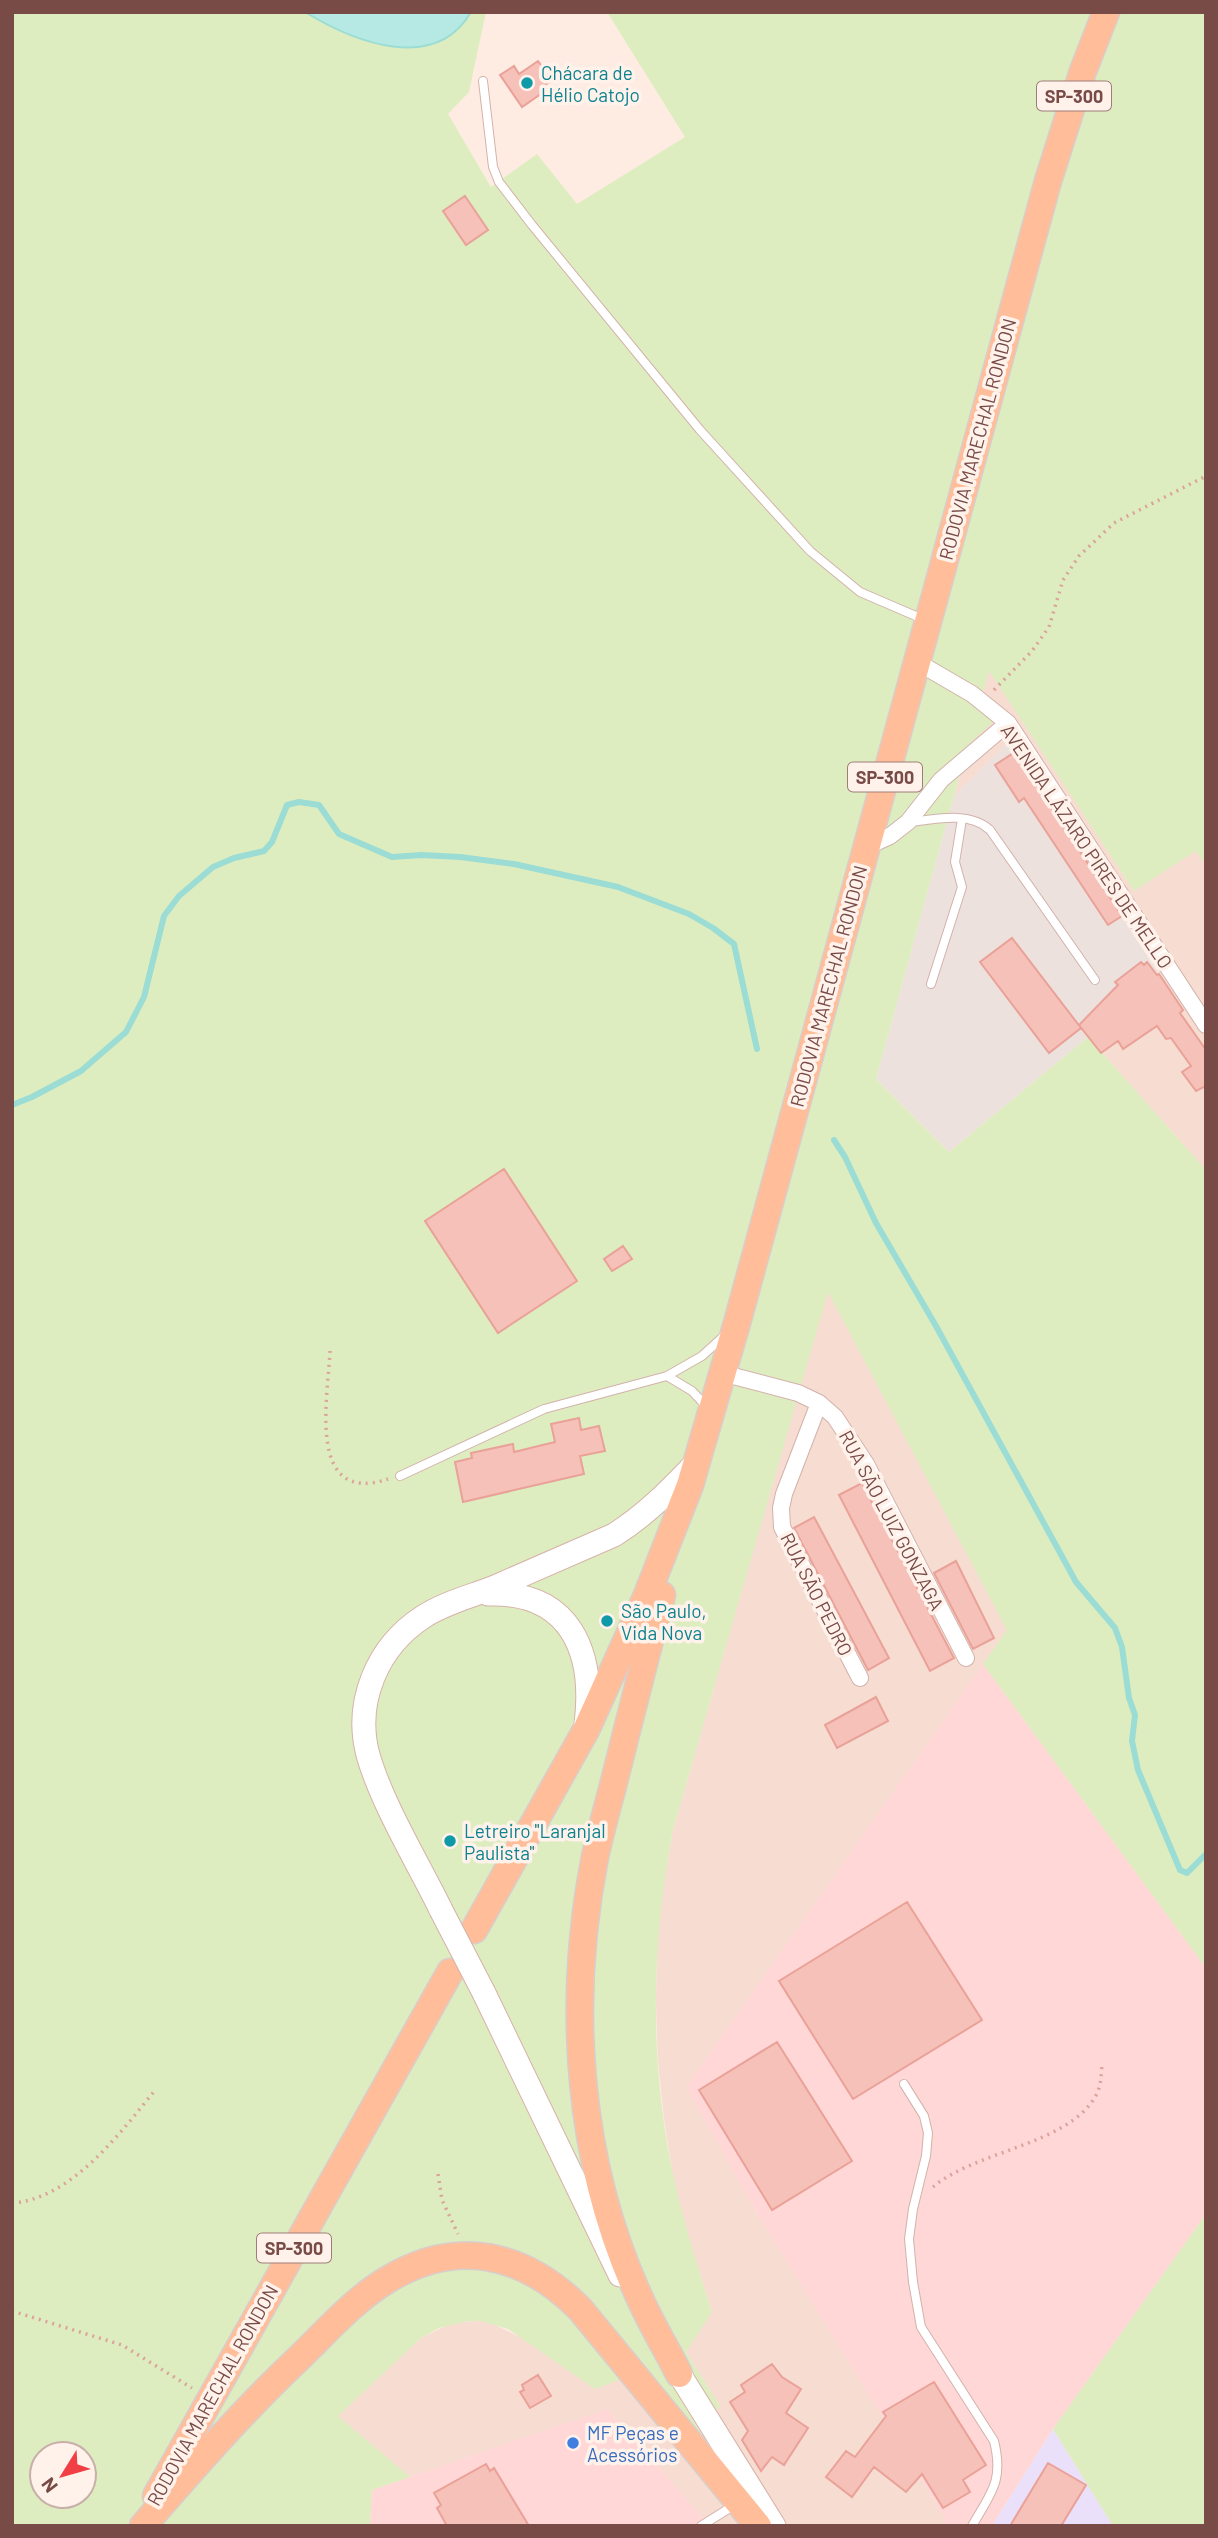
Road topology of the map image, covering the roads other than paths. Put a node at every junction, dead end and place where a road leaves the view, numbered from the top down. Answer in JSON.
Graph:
{"nodes":[{"id":1,"x":1105,"y":12,"type":"edge"},
{"id":2,"x":483,"y":81,"type":"dead end"},
{"id":3,"x":928,"y":621,"type":"junction"},
{"id":4,"x":917,"y":662,"type":"junction"},
{"id":5,"x":1008,"y":723,"type":"junction"},
{"id":6,"x":962,"y":819,"type":"junction"},
{"id":7,"x":908,"y":822,"type":"junction"},
{"id":8,"x":866,"y":847,"type":"junction"},
{"id":9,"x":1095,"y":980,"type":"dead end"},
{"id":10,"x":930,"y":984,"type":"dead end"},
{"id":11,"x":1206,"y":1025,"type":"edge"},
{"id":12,"x":737,"y":1323,"type":"junction"},
{"id":13,"x":722,"y":1373,"type":"junction"},
{"id":14,"x":667,"y":1376,"type":"junction"},
{"id":15,"x":819,"y":1404,"type":"junction"},
{"id":16,"x":711,"y":1412,"type":"junction"},
{"id":17,"x":699,"y":1460,"type":"junction"},
{"id":18,"x":400,"y":1476,"type":"road end"},
{"id":19,"x":691,"y":1485,"type":"junction"},
{"id":20,"x":477,"y":1594,"type":"junction"},
{"id":21,"x":966,"y":1658,"type":"dead end"},
{"id":22,"x":860,"y":1678,"type":"dead end"},
{"id":23,"x":586,"y":1730,"type":"junction"},
{"id":24,"x":474,"y":1930,"type":"dead end"},
{"id":25,"x":450,"y":1972,"type":"dead end"},
{"id":26,"x":904,"y":2084,"type":"dead end"},
{"id":27,"x":679,"y":2374,"type":"junction"},
{"id":28,"x":739,"y":2503,"type":"junction"},
{"id":29,"x":141,"y":2526,"type":"edge"},
{"id":30,"x":701,"y":2526,"type":"edge"},
{"id":31,"x":758,"y":2526,"type":"edge"},
{"id":32,"x":774,"y":2526,"type":"edge"},
{"id":33,"x":972,"y":2526,"type":"edge"}],
"edges":[{"from":1,"to":3,"type":"main road","name":"RODOVIA MARECHAL RONDON","number":"SP-300"},
{"from":2,"to":3,"type":"lane"},
{"from":3,"to":4,"type":"main road","name":"RODOVIA MARECHAL RONDON","number":"SP-300"},
{"from":4,"to":5,"type":"street","name":"AVENIDA LÁZARO PIRES DE MELLO"},
{"from":4,"to":8,"type":"main road","name":"RODOVIA MARECHAL RONDON","number":"SP-300"},
{"from":5,"to":7,"type":"street"},
{"from":5,"to":11,"type":"street","name":"AVENIDA LÁZARO PIRES DE MELLO"},
{"from":6,"to":7,"type":"lane"},
{"from":6,"to":9,"type":"lane"},
{"from":6,"to":10,"type":"lane"},
{"from":7,"to":8,"type":"street"},
{"from":8,"to":12,"type":"main road","name":"RODOVIA MARECHAL RONDON","number":"SP-300"},
{"from":12,"to":13,"type":"main road","name":"RODOVIA MARECHAL RONDON","number":"SP-300"},
{"from":12,"to":14,"type":"lane"},
{"from":13,"to":15,"type":"street","name":"RUA SÃO LUIZ GONZAGA"},
{"from":13,"to":16,"type":"main road","name":"RODOVIA MARECHAL RONDON","number":"SP-300"},
{"from":14,"to":16,"type":"lane"},
{"from":14,"to":18,"type":"lane"},
{"from":15,"to":21,"type":"street","name":"RUA SÃO LUIZ GONZAGA"},
{"from":15,"to":22,"type":"street","name":"RUA SÃO PEDRO"},
{"from":16,"to":17,"type":"main road","name":"RODOVIA MARECHAL RONDON","number":"SP-300"},
{"from":17,"to":19,"type":"main road","name":"RODOVIA MARECHAL RONDON","number":"SP-300"},
{"from":17,"to":20,"type":"main road"},
{"from":19,"to":23,"type":"main road","name":"RODOVIA MARECHAL RONDON","number":"SP-300"},
{"from":19,"to":27,"type":"main road"},
{"from":20,"to":23,"type":"main road"},
{"from":20,"to":27,"type":"main road","bridge":true},
{"from":23,"to":24,"type":"main road","name":"RODOVIA MARECHAL RONDON","number":"SP-300"},
{"from":25,"to":29,"type":"main road","name":"RODOVIA MARECHAL RONDON","number":"SP-300"},
{"from":26,"to":33,"type":"lane"},
{"from":27,"to":32,"type":"main road"},
{"from":28,"to":29,"type":"main road"},
{"from":28,"to":30,"type":"lane"},
{"from":28,"to":31,"type":"main road"}]}
